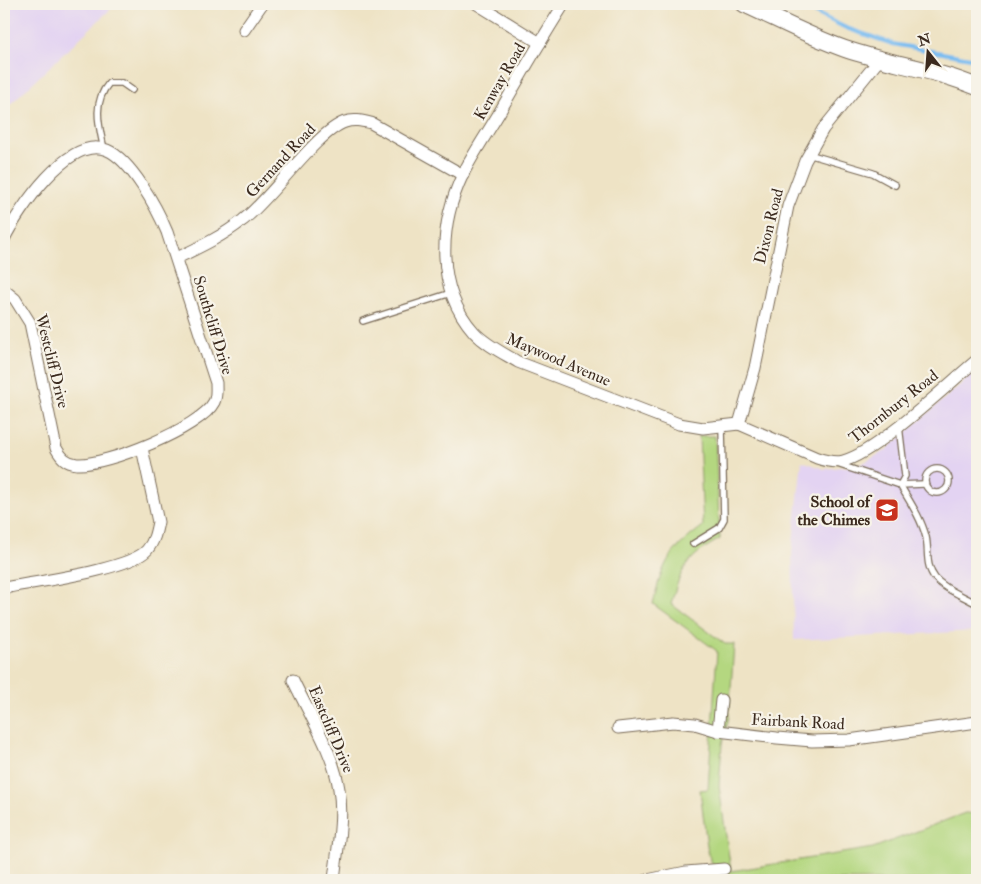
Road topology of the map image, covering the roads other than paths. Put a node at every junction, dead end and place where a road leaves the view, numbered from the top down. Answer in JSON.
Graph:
{"nodes":[{"id":1,"x":262,"y":4,"type":"edge"},
{"id":2,"x":476,"y":4,"type":"edge"},
{"id":3,"x":564,"y":4,"type":"edge"},
{"id":4,"x":744,"y":4,"type":"edge"},
{"id":5,"x":244,"y":30,"type":"dead end"},
{"id":6,"x":540,"y":43,"type":"junction"},
{"id":7,"x":879,"y":60,"type":"junction"},
{"id":8,"x":977,"y":87,"type":"edge"},
{"id":9,"x":132,"y":90,"type":"dead end"},
{"id":10,"x":100,"y":148,"type":"junction"},
{"id":11,"x":808,"y":154,"type":"junction"},
{"id":12,"x":463,"y":175,"type":"junction"},
{"id":13,"x":895,"y":185,"type":"dead end"},
{"id":14,"x":4,"y":239,"type":"edge"},
{"id":15,"x":177,"y":258,"type":"junction"},
{"id":16,"x":4,"y":290,"type":"edge"},
{"id":17,"x":451,"y":294,"type":"junction"},
{"id":18,"x":363,"y":321,"type":"dead end"},
{"id":19,"x":977,"y":360,"type":"edge"},
{"id":20,"x":739,"y":424,"type":"junction"},
{"id":21,"x":898,"y":425,"type":"junction"},
{"id":22,"x":722,"y":427,"type":"junction"},
{"id":23,"x":56,"y":448,"type":"joint"},
{"id":24,"x":142,"y":448,"type":"junction"},
{"id":25,"x":831,"y":462,"type":"junction"},
{"id":26,"x":924,"y":484,"type":"junction"},
{"id":27,"x":900,"y":485,"type":"junction"},
{"id":28,"x":693,"y":544,"type":"dead end"},
{"id":29,"x":4,"y":588,"type":"edge"},
{"id":30,"x":977,"y":604,"type":"edge"},
{"id":31,"x":293,"y":680,"type":"dead end"},
{"id":32,"x":721,"y":700,"type":"dead end"},
{"id":33,"x":977,"y":722,"type":"edge"},
{"id":34,"x":618,"y":728,"type":"dead end"},
{"id":35,"x":718,"y":731,"type":"junction"},
{"id":36,"x":724,"y":869,"type":"dead end"},
{"id":37,"x":334,"y":880,"type":"edge"},
{"id":38,"x":648,"y":880,"type":"edge"}],
"edges":[{"from":1,"to":5,"type":"street"},
{"from":2,"to":6,"type":"street"},
{"from":3,"to":6,"type":"street","name":"Kenway Road"},
{"from":4,"to":7,"type":"main road"},
{"from":6,"to":12,"type":"street","name":"Kenway Road"},
{"from":7,"to":8,"type":"main road"},
{"from":7,"to":11,"type":"street","name":"Dixon Road"},
{"from":9,"to":10,"type":"lane"},
{"from":10,"to":14,"type":"street"},
{"from":10,"to":15,"type":"street"},
{"from":11,"to":13,"type":"lane"},
{"from":11,"to":20,"type":"street","name":"Dixon Road"},
{"from":12,"to":15,"type":"street","name":"Gernand Road"},
{"from":12,"to":17,"type":"street","name":"Maywood Avenue"},
{"from":15,"to":24,"type":"street","name":"Southcliff Drive"},
{"from":16,"to":23,"type":"street","name":"Westcliff Drive"},
{"from":17,"to":18,"type":"lane"},
{"from":17,"to":22,"type":"street","name":"Maywood Avenue"},
{"from":19,"to":21,"type":"street","name":"Thornbury Road"},
{"from":20,"to":22,"type":"street","name":"Maywood Avenue"},
{"from":20,"to":25,"type":"street"},
{"from":21,"to":25,"type":"street","name":"Thornbury Road"},
{"from":21,"to":27,"type":"lane"},
{"from":22,"to":28,"type":"lane"},
{"from":23,"to":24,"type":"street","name":"Southcliff Drive"},
{"from":24,"to":29,"type":"street"},
{"from":25,"to":27,"type":"lane"},
{"from":26,"to":26,"type":"lane"},
{"from":26,"to":27,"type":"lane"},
{"from":27,"to":30,"type":"lane"},
{"from":31,"to":37,"type":"street","name":"Eastcliff Drive"},
{"from":32,"to":35,"type":"street"},
{"from":33,"to":35,"type":"street","name":"Fairbank Road"},
{"from":34,"to":35,"type":"street","name":"Fairbank Road"},
{"from":36,"to":38,"type":"street"}]}
